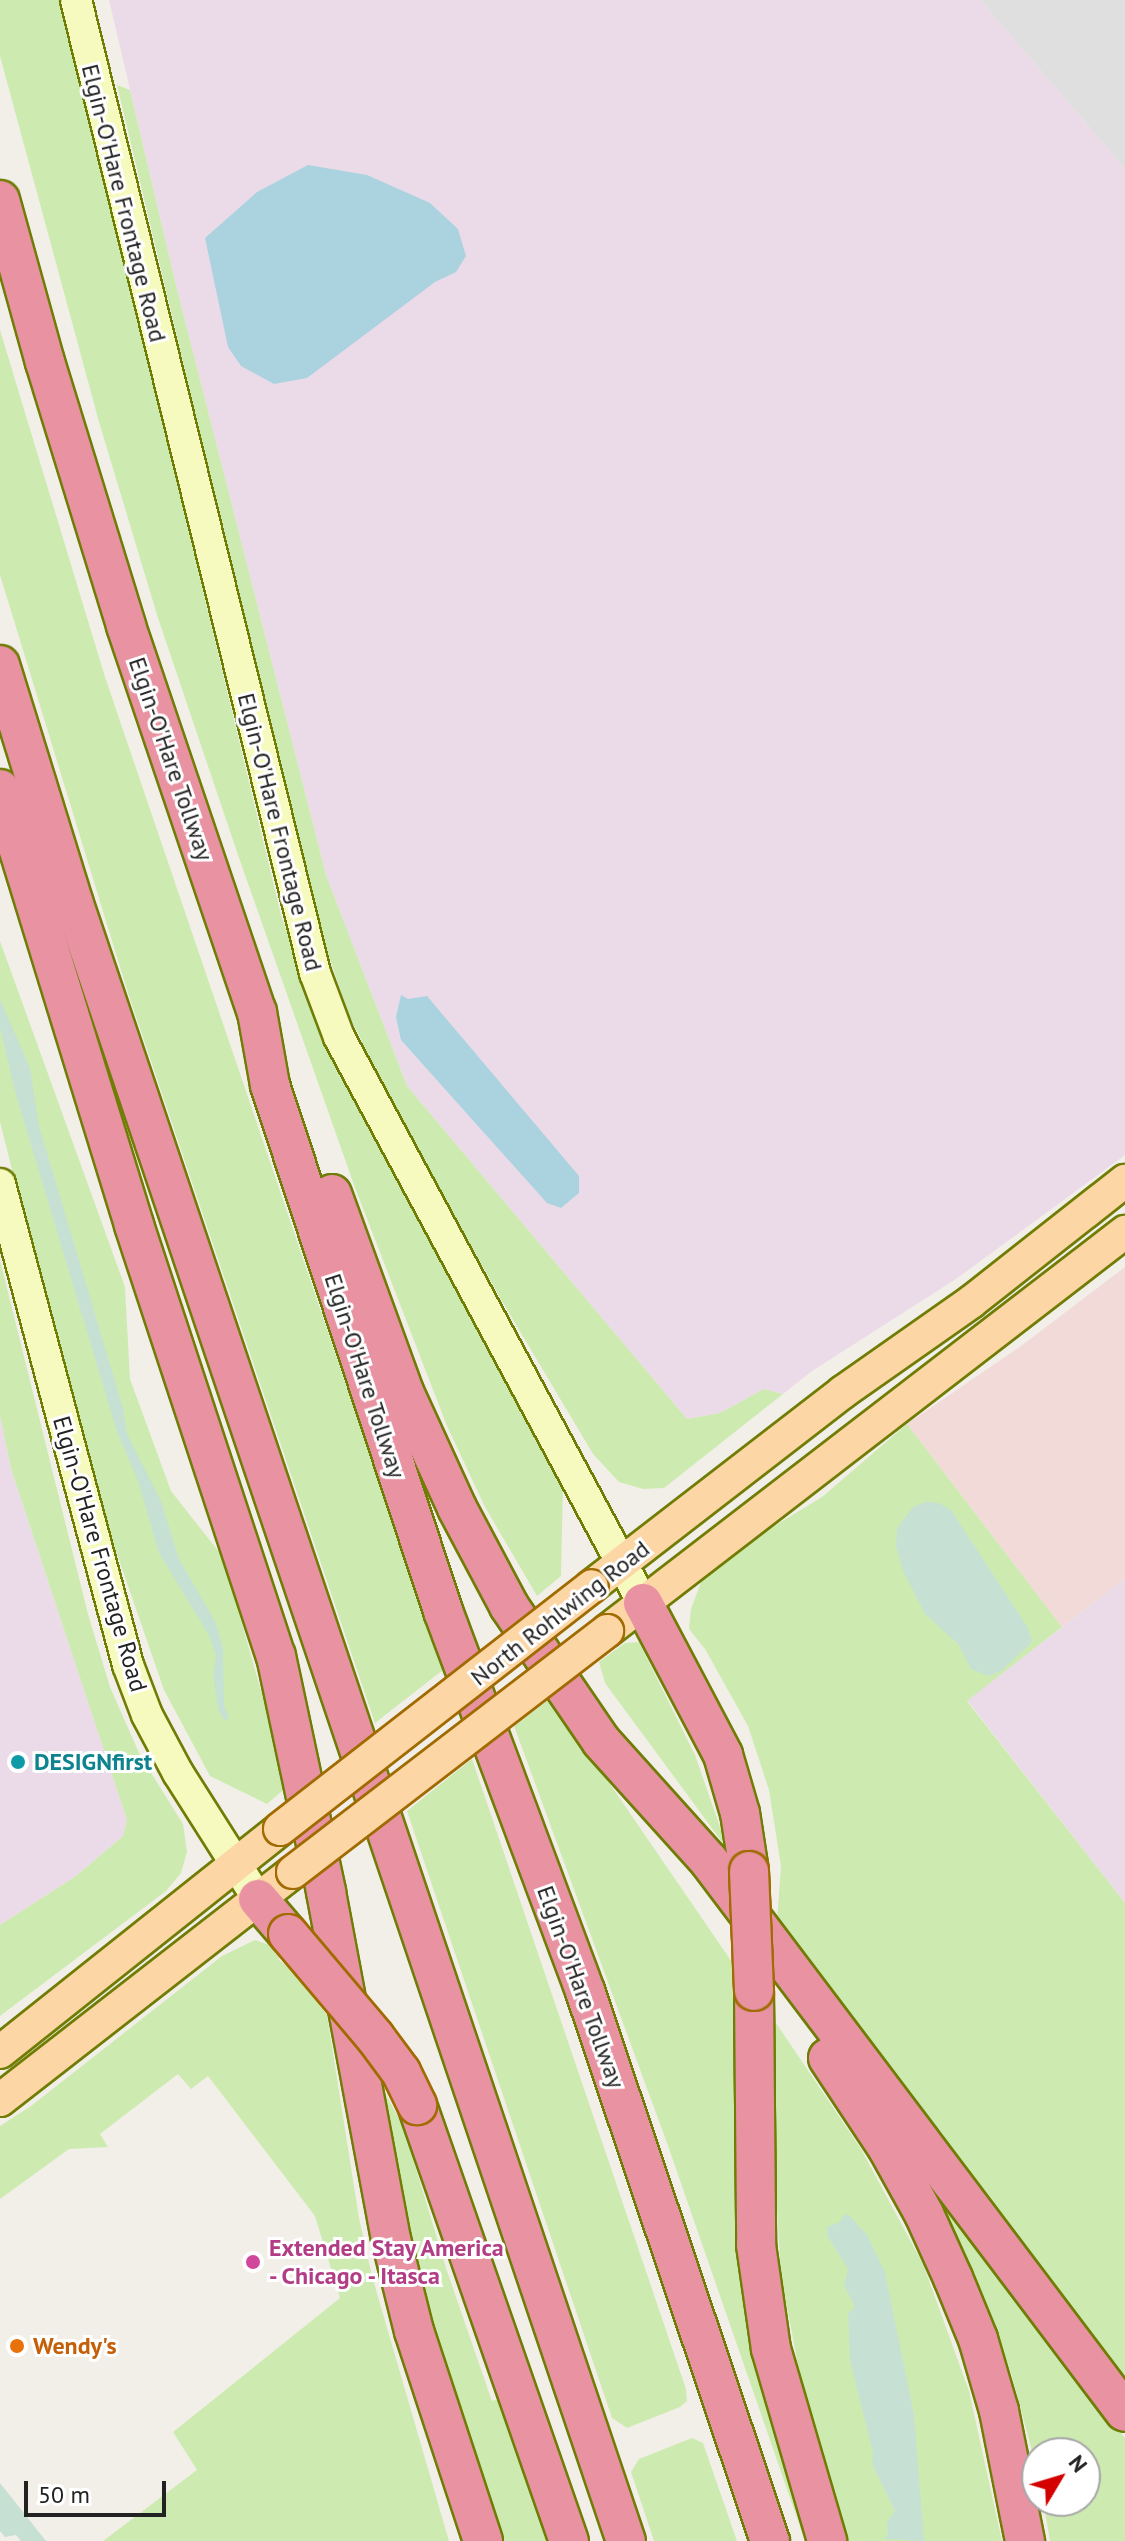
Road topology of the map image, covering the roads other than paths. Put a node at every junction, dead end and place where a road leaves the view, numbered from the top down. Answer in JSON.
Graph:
{"nodes":[{"id":1,"x":76,"y":0,"type":"edge"},
{"id":2,"x":0,"y":200,"type":"edge"},
{"id":3,"x":0,"y":665,"type":"edge"},
{"id":4,"x":0,"y":789,"type":"edge"},
{"id":5,"x":0,"y":877,"type":"edge"},
{"id":6,"x":257,"y":1012,"type":"junction"},
{"id":7,"x":1125,"y":1181,"type":"edge"},
{"id":8,"x":0,"y":1184,"type":"edge"},
{"id":9,"x":1125,"y":1214,"type":"edge"},
{"id":10,"x":134,"y":1225,"type":"junction"},
{"id":11,"x":1125,"y":1232,"type":"edge"},
{"id":12,"x":1013,"y":1318,"type":"junction"},
{"id":13,"x":621,"y":1562,"type":"junction"},
{"id":14,"x":643,"y":1603,"type":"junction"},
{"id":15,"x":621,"y":1765,"type":"junction"},
{"id":16,"x":234,"y":1864,"type":"junction"},
{"id":17,"x":258,"y":1899,"type":"junction"},
{"id":18,"x":0,"y":2052,"type":"edge"},
{"id":19,"x":0,"y":2100,"type":"edge"},
{"id":20,"x":1125,"y":2412,"type":"edge"},
{"id":21,"x":482,"y":2540,"type":"edge"},
{"id":22,"x":569,"y":2541,"type":"edge"},
{"id":23,"x":626,"y":2541,"type":"edge"},
{"id":24,"x":770,"y":2541,"type":"edge"},
{"id":25,"x":827,"y":2541,"type":"edge"},
{"id":26,"x":1025,"y":2541,"type":"edge"}],
"edges":[{"from":1,"to":13,"type":"main road","name":"Elgin-O'Hare Frontage Road"},
{"from":2,"to":6,"type":"highway","name":"Elgin-O'Hare Tollway"},
{"from":3,"to":23,"type":"highway"},
{"from":4,"to":10,"type":"highway"},
{"from":5,"to":10,"type":"highway"},
{"from":6,"to":15,"type":"highway"},
{"from":6,"to":24,"type":"highway","name":"Elgin-O'Hare Tollway"},
{"from":7,"to":13,"type":"main road","name":"North Rohlwing Road"},
{"from":8,"to":16,"type":"main road","name":"Elgin-O'Hare Frontage Road"},
{"from":9,"to":12,"type":"main road"},
{"from":10,"to":21,"type":"highway"},
{"from":11,"to":12,"type":"main road","name":"North Rohlwing Road"},
{"from":12,"to":14,"type":"main road","name":"North Rohlwing Road"},
{"from":13,"to":14,"type":"main road","name":"Elgin-O'Hare Frontage Road"},
{"from":13,"to":16,"type":"main road","name":"North Rohlwing Road","bridge":true},
{"from":14,"to":17,"type":"main road","name":"North Rohlwing Road","bridge":true},
{"from":14,"to":25,"type":"highway","bridge":true},
{"from":15,"to":20,"type":"highway"},
{"from":15,"to":26,"type":"highway"},
{"from":16,"to":17,"type":"main road","name":"Elgin-O'Hare Frontage Road"},
{"from":16,"to":18,"type":"main road","name":"North Rohlwing Road"},
{"from":17,"to":19,"type":"main road","name":"North Rohlwing Road"},
{"from":17,"to":22,"type":"highway","bridge":true}]}
